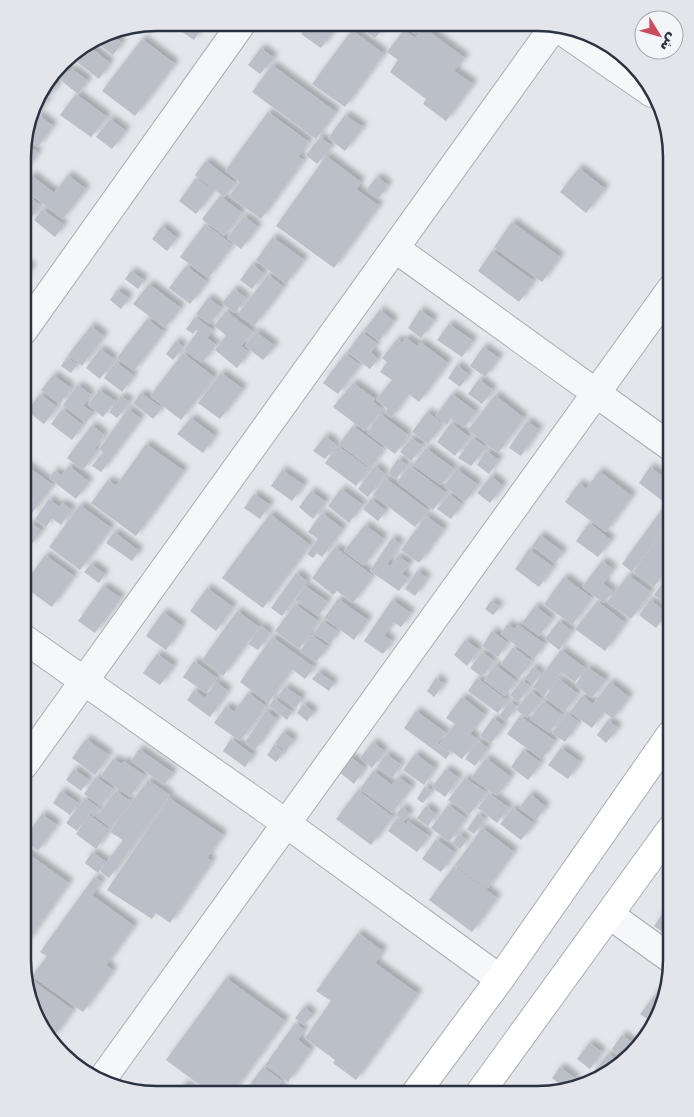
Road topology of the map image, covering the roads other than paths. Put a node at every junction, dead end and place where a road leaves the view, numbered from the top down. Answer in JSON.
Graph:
{"nodes":[{"id":1,"x":236,"y":32,"type":"edge"},
{"id":2,"x":550,"y":32,"type":"edge"},
{"id":3,"x":572,"y":37,"type":"edge"},
{"id":4,"x":639,"y":84,"type":"edge"},
{"id":5,"x":396,"y":249,"type":"junction"},
{"id":6,"x":663,"y":302,"type":"edge"},
{"id":7,"x":31,"y":320,"type":"edge"},
{"id":8,"x":596,"y":394,"type":"junction"},
{"id":9,"x":663,"y":441,"type":"edge"},
{"id":10,"x":31,"y":644,"type":"edge"},
{"id":11,"x":84,"y":681,"type":"junction"},
{"id":12,"x":662,"y":747,"type":"edge"},
{"id":13,"x":31,"y":755,"type":"edge"},
{"id":14,"x":287,"y":824,"type":"junction"},
{"id":15,"x":662,"y":842,"type":"edge"},
{"id":16,"x":610,"y":915,"type":"junction"},
{"id":17,"x":662,"y":953,"type":"edge"},
{"id":18,"x":500,"y":979,"type":"junction"},
{"id":19,"x":106,"y":1074,"type":"edge"},
{"id":20,"x":422,"y":1086,"type":"edge"},
{"id":21,"x":485,"y":1086,"type":"edge"}],
"edges":[{"from":1,"to":7,"type":"street"},
{"from":2,"to":5,"type":"street"},
{"from":3,"to":4,"type":"street"},
{"from":5,"to":8,"type":"street"},
{"from":5,"to":11,"type":"street"},
{"from":6,"to":8,"type":"street"},
{"from":8,"to":9,"type":"street"},
{"from":8,"to":14,"type":"street"},
{"from":10,"to":11,"type":"street"},
{"from":11,"to":13,"type":"street"},
{"from":11,"to":14,"type":"street"},
{"from":12,"to":18,"type":"street"},
{"from":14,"to":18,"type":"street"},
{"from":14,"to":19,"type":"street"},
{"from":15,"to":16,"type":"street"},
{"from":16,"to":17,"type":"street"},
{"from":16,"to":21,"type":"street"},
{"from":18,"to":20,"type":"street"}]}
